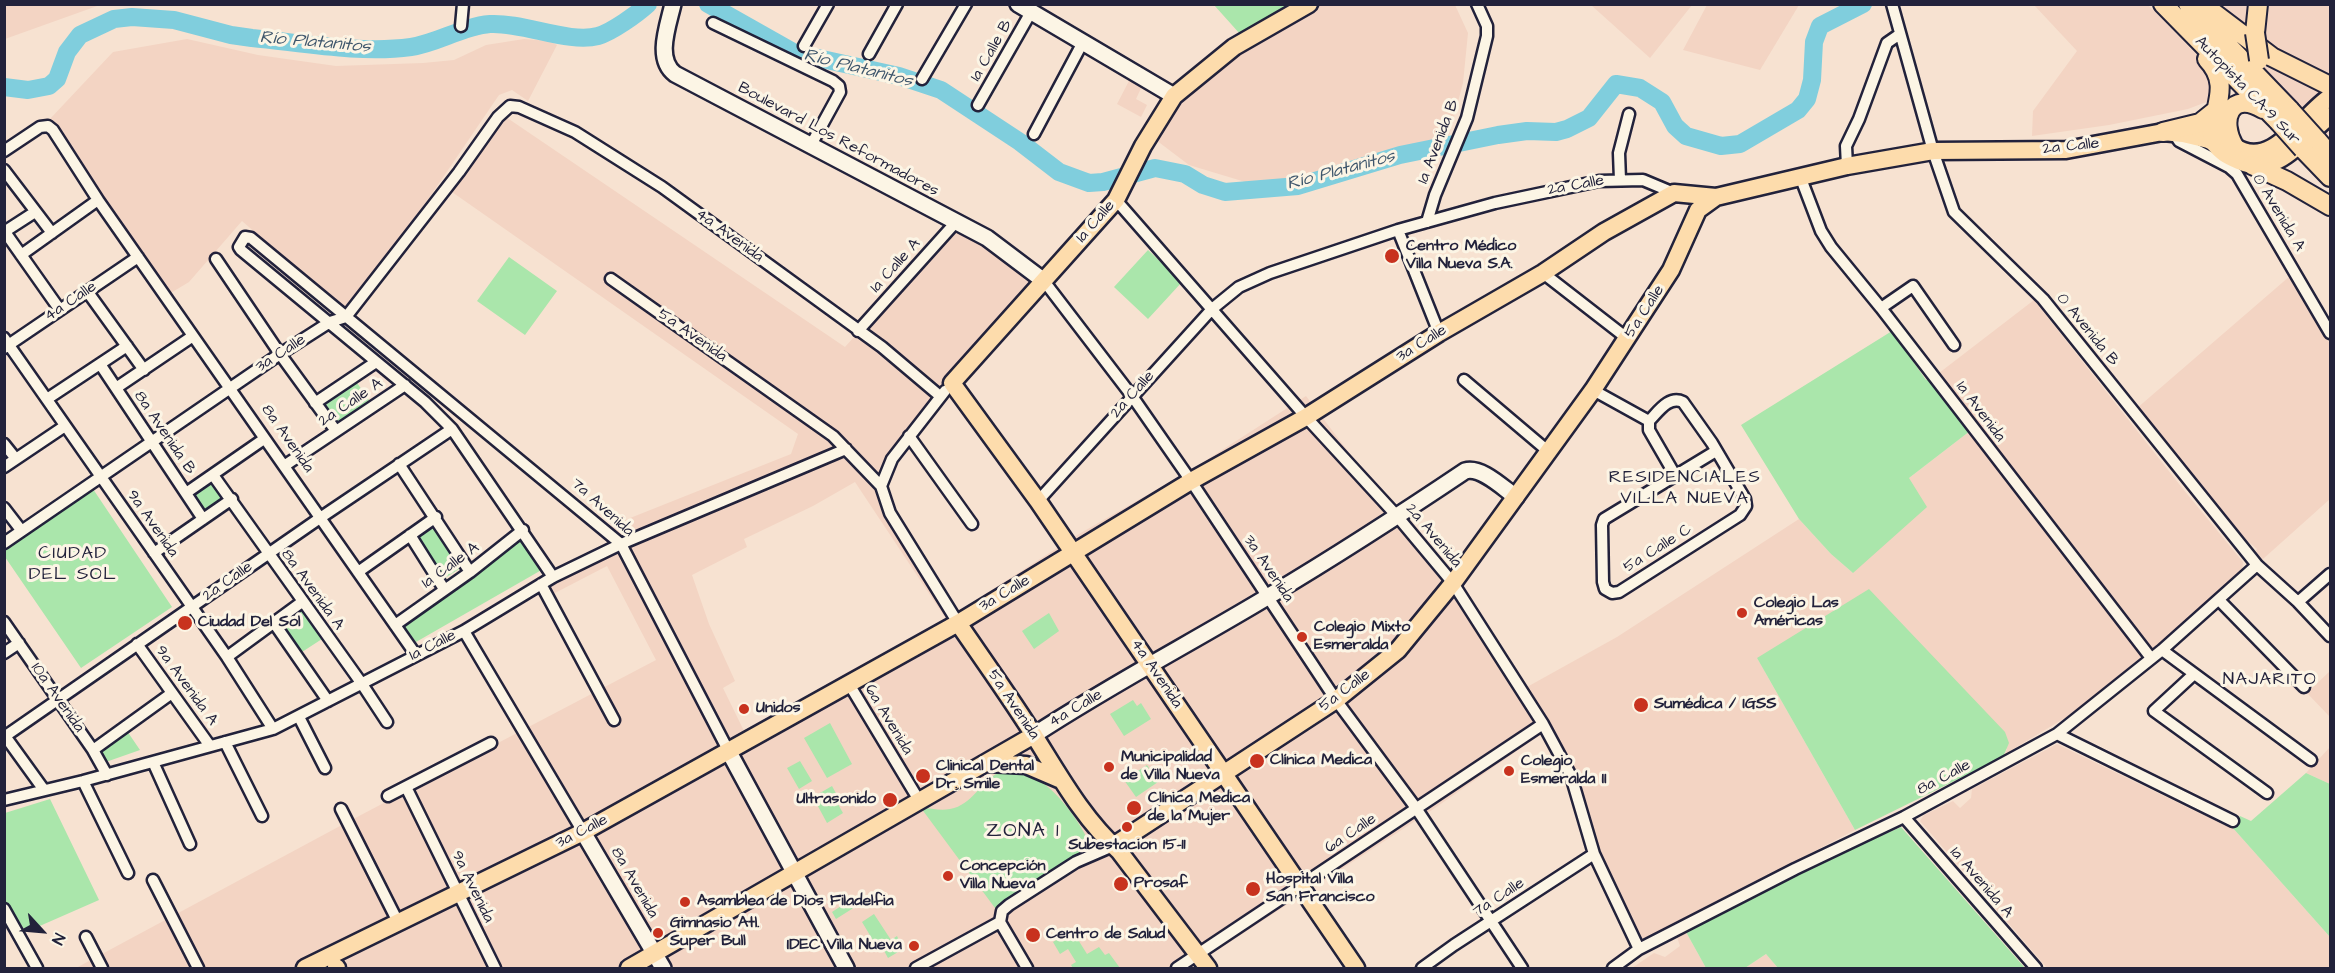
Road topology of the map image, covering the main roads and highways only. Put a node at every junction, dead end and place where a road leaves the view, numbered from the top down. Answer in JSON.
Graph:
{"nodes":[{"id":1,"x":673,"y":4,"type":"edge"},
{"id":2,"x":1309,"y":4,"type":"edge"},
{"id":3,"x":2163,"y":4,"type":"edge"},
{"id":4,"x":2202,"y":4,"type":"edge"},
{"id":5,"x":2258,"y":4,"type":"edge"},
{"id":6,"x":1025,"y":8,"type":"edge"},
{"id":7,"x":2183,"y":12,"type":"edge"},
{"id":8,"x":2331,"y":86,"type":"edge"},
{"id":9,"x":2275,"y":94,"type":"junction"},
{"id":10,"x":1174,"y":96,"type":"junction"},
{"id":11,"x":2331,"y":97,"type":"edge"},
{"id":12,"x":2215,"y":111,"type":"junction"},
{"id":13,"x":2280,"y":115,"type":"junction"},
{"id":14,"x":2331,"y":116,"type":"edge"},
{"id":15,"x":2169,"y":133,"type":"junction"},
{"id":16,"x":2212,"y":141,"type":"junction"},
{"id":17,"x":2310,"y":144,"type":"junction"},
{"id":18,"x":2234,"y":146,"type":"junction"},
{"id":19,"x":2330,"y":154,"type":"edge"},
{"id":20,"x":2252,"y":165,"type":"junction"},
{"id":21,"x":2331,"y":177,"type":"edge"},
{"id":22,"x":1681,"y":194,"type":"junction"},
{"id":23,"x":1716,"y":196,"type":"junction"},
{"id":24,"x":2331,"y":206,"type":"edge"},
{"id":25,"x":1698,"y":210,"type":"junction"},
{"id":26,"x":1044,"y":280,"type":"junction"},
{"id":27,"x":952,"y":383,"type":"joint"},
{"id":28,"x":1516,"y":497,"type":"junction"},
{"id":29,"x":1073,"y":553,"type":"junction"},
{"id":30,"x":958,"y":623,"type":"junction"},
{"id":31,"x":1150,"y":664,"type":"junction"},
{"id":32,"x":1034,"y":735,"type":"junction"},
{"id":33,"x":729,"y":752,"type":"junction"},
{"id":34,"x":988,"y":764,"type":"junction"},
{"id":35,"x":1224,"y":773,"type":"junction"},
{"id":36,"x":1062,"y":780,"type":"junction"},
{"id":37,"x":584,"y":832,"type":"junction"},
{"id":38,"x":1113,"y":846,"type":"junction"},
{"id":39,"x":794,"y":874,"type":"junction"},
{"id":40,"x":342,"y":949,"type":"junction"},
{"id":41,"x":654,"y":954,"type":"junction"},
{"id":42,"x":1203,"y":962,"type":"edge"},
{"id":43,"x":311,"y":965,"type":"edge"},
{"id":44,"x":337,"y":968,"type":"edge"},
{"id":45,"x":629,"y":969,"type":"edge"},
{"id":46,"x":663,"y":969,"type":"edge"},
{"id":47,"x":846,"y":969,"type":"edge"},
{"id":48,"x":1356,"y":969,"type":"edge"}],
"edges":[{"from":1,"to":26,"type":"main road","name":"Boulevard Los Reformadores"},
{"from":2,"to":10,"type":"main road","name":"1a Calle"},
{"from":3,"to":7,"type":"highway","name":"Autopista CA-9 Sur"},
{"from":4,"to":8,"type":"highway"},
{"from":5,"to":9,"type":"highway","bridge":true},
{"from":6,"to":10,"type":"main road"},
{"from":7,"to":9,"type":"highway","name":"Autopista CA-9 Sur"},
{"from":7,"to":12,"type":"highway"},
{"from":7,"to":13,"type":"highway","name":"Autopista CA-9 Sur"},
{"from":9,"to":13,"type":"highway","name":"Autopista CA-9 Sur"},
{"from":10,"to":26,"type":"main road","name":"1a Calle"},
{"from":11,"to":18,"type":"main road","name":"2a Calle"},
{"from":12,"to":15,"type":"highway"},
{"from":12,"to":16,"type":"highway"},
{"from":13,"to":17,"type":"highway","name":"Autopista CA-9 Sur","bridge":true},
{"from":13,"to":18,"type":"highway"},
{"from":14,"to":20,"type":"main road"},
{"from":15,"to":16,"type":"main road","name":"2a Calle"},
{"from":15,"to":23,"type":"main road","name":"2a Calle"},
{"from":16,"to":18,"type":"main road","name":"2a Calle"},
{"from":16,"to":20,"type":"main road","name":"2a Calle"},
{"from":17,"to":19,"type":"highway","name":"Autopista CA-9 Sur"},
{"from":17,"to":21,"type":"highway","name":"Autopista CA-9 Sur"},
{"from":20,"to":24,"type":"highway"},
{"from":22,"to":23,"type":"main road","name":"2a Calle"},
{"from":22,"to":25,"type":"main road"},
{"from":22,"to":29,"type":"main road","name":"3a Calle"},
{"from":23,"to":25,"type":"main road","name":"5a Calle"},
{"from":25,"to":28,"type":"main road","name":"5a Calle"},
{"from":26,"to":27,"type":"main road","name":"1a Calle"},
{"from":27,"to":29,"type":"main road","name":"4a Avenida"},
{"from":28,"to":31,"type":"main road","name":"4a Calle"},
{"from":28,"to":35,"type":"main road","name":"5a Calle"},
{"from":29,"to":30,"type":"main road","name":"3a Calle"},
{"from":29,"to":31,"type":"main road","name":"4a Avenida"},
{"from":30,"to":32,"type":"main road","name":"5a Avenida"},
{"from":30,"to":33,"type":"main road","name":"3a Calle"},
{"from":31,"to":32,"type":"main road","name":"4a Calle"},
{"from":31,"to":35,"type":"main road","name":"4a Avenida"},
{"from":32,"to":34,"type":"main road","name":"4a Calle"},
{"from":32,"to":36,"type":"main road","name":"5a Avenida"},
{"from":33,"to":37,"type":"main road","name":"3a Calle"},
{"from":33,"to":39,"type":"main road","name":"7a Avenida"},
{"from":34,"to":36,"type":"main road"},
{"from":34,"to":39,"type":"main road","name":"4a Calle"},
{"from":35,"to":38,"type":"main road","name":"5a Calle"},
{"from":35,"to":48,"type":"main road","name":"4a Avenida"},
{"from":36,"to":38,"type":"main road","name":"5a Avenida"},
{"from":37,"to":40,"type":"main road","name":"3a Calle"},
{"from":37,"to":41,"type":"main road","name":"8a Avenida"},
{"from":38,"to":42,"type":"main road","name":"5a Avenida"},
{"from":39,"to":41,"type":"main road","name":"4a Calle"},
{"from":39,"to":47,"type":"main road","name":"7a Avenida"},
{"from":40,"to":43,"type":"main road","name":"3a Calle"},
{"from":40,"to":44,"type":"main road"},
{"from":41,"to":45,"type":"main road","name":"4a Calle"},
{"from":41,"to":46,"type":"main road","name":"8a Avenida"},
{"from":43,"to":44,"type":"main road","name":"3a Calle"}]}
